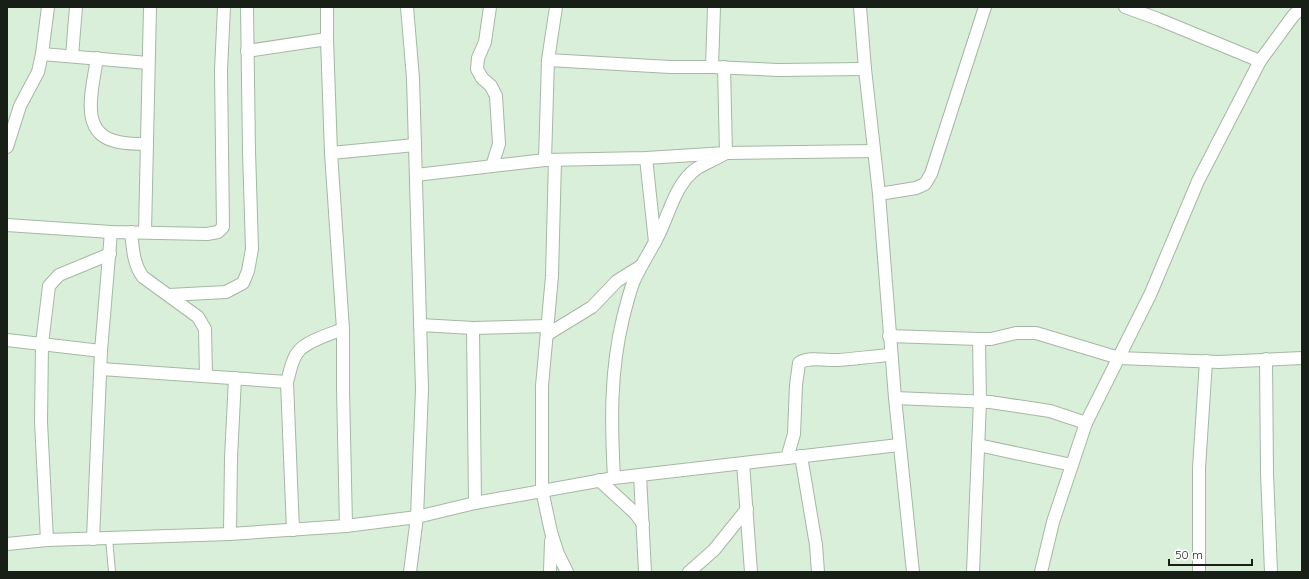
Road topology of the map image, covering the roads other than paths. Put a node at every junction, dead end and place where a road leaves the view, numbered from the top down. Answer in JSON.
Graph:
{"nodes":[{"id":1,"x":48,"y":7,"type":"edge"},
{"id":2,"x":76,"y":7,"type":"edge"},
{"id":3,"x":150,"y":7,"type":"edge"},
{"id":4,"x":224,"y":7,"type":"edge"},
{"id":5,"x":247,"y":7,"type":"edge"},
{"id":6,"x":327,"y":7,"type":"edge"},
{"id":7,"x":408,"y":7,"type":"edge"},
{"id":8,"x":490,"y":7,"type":"edge"},
{"id":9,"x":556,"y":7,"type":"edge"},
{"id":10,"x":714,"y":7,"type":"edge"},
{"id":11,"x":860,"y":7,"type":"edge"},
{"id":12,"x":984,"y":7,"type":"edge"},
{"id":13,"x":1125,"y":7,"type":"edge"},
{"id":14,"x":1302,"y":7,"type":"edge"},
{"id":15,"x":327,"y":39,"type":"junction"},
{"id":16,"x":247,"y":51,"type":"junction"},
{"id":17,"x":42,"y":54,"type":"junction"},
{"id":18,"x":72,"y":56,"type":"junction"},
{"id":19,"x":97,"y":58,"type":"junction"},
{"id":20,"x":548,"y":60,"type":"junction"},
{"id":21,"x":1260,"y":61,"type":"junction"},
{"id":22,"x":148,"y":64,"type":"junction"},
{"id":23,"x":718,"y":67,"type":"junction"},
{"id":24,"x":865,"y":69,"type":"junction"},
{"id":25,"x":147,"y":144,"type":"junction"},
{"id":26,"x":414,"y":145,"type":"junction"},
{"id":27,"x":7,"y":147,"type":"edge"},
{"id":28,"x":874,"y":151,"type":"junction"},
{"id":29,"x":331,"y":153,"type":"junction"},
{"id":30,"x":726,"y":153,"type":"junction"},
{"id":31,"x":646,"y":158,"type":"junction"},
{"id":32,"x":550,"y":160,"type":"junction"},
{"id":33,"x":492,"y":166,"type":"junction"},
{"id":34,"x":416,"y":175,"type":"junction"},
{"id":35,"x":879,"y":194,"type":"junction"},
{"id":36,"x":7,"y":225,"type":"edge"},
{"id":37,"x":112,"y":232,"type":"junction"},
{"id":38,"x":131,"y":232,"type":"junction"},
{"id":39,"x":145,"y":232,"type":"junction"},
{"id":40,"x":655,"y":242,"type":"junction"},
{"id":41,"x":110,"y":254,"type":"junction"},
{"id":42,"x":642,"y":266,"type":"junction"},
{"id":43,"x":169,"y":295,"type":"junction"},
{"id":44,"x":420,"y":325,"type":"junction"},
{"id":45,"x":473,"y":328,"type":"junction"},
{"id":46,"x":343,"y":329,"type":"junction"},
{"id":47,"x":548,"y":330,"type":"junction"},
{"id":48,"x":889,"y":336,"type":"junction"},
{"id":49,"x":979,"y":339,"type":"junction"},
{"id":50,"x":7,"y":340,"type":"edge"},
{"id":51,"x":42,"y":344,"type":"junction"},
{"id":52,"x":101,"y":351,"type":"junction"},
{"id":53,"x":891,"y":355,"type":"junction"},
{"id":54,"x":1119,"y":358,"type":"junction"},
{"id":55,"x":1302,"y":358,"type":"edge"},
{"id":56,"x":1266,"y":360,"type":"junction"},
{"id":57,"x":1206,"y":361,"type":"junction"},
{"id":58,"x":101,"y":369,"type":"junction"},
{"id":59,"x":206,"y":376,"type":"junction"},
{"id":60,"x":235,"y":378,"type":"junction"},
{"id":61,"x":287,"y":382,"type":"junction"},
{"id":62,"x":895,"y":398,"type":"junction"},
{"id":63,"x":980,"y":401,"type":"junction"},
{"id":64,"x":1086,"y":423,"type":"junction"},
{"id":65,"x":899,"y":445,"type":"junction"},
{"id":66,"x":978,"y":445,"type":"junction"},
{"id":67,"x":801,"y":456,"type":"junction"},
{"id":68,"x":787,"y":458,"type":"junction"},
{"id":69,"x":743,"y":463,"type":"junction"},
{"id":70,"x":1072,"y":466,"type":"junction"},
{"id":71,"x":640,"y":475,"type":"junction"},
{"id":72,"x":614,"y":478,"type":"junction"},
{"id":73,"x":600,"y":480,"type":"junction"},
{"id":74,"x":542,"y":490,"type":"junction"},
{"id":75,"x":475,"y":503,"type":"junction"},
{"id":76,"x":747,"y":509,"type":"junction"},
{"id":77,"x":417,"y":517,"type":"junction"},
{"id":78,"x":643,"y":524,"type":"junction"},
{"id":79,"x":346,"y":526,"type":"junction"},
{"id":80,"x":293,"y":530,"type":"junction"},
{"id":81,"x":551,"y":532,"type":"junction"},
{"id":82,"x":230,"y":534,"type":"junction"},
{"id":83,"x":109,"y":538,"type":"junction"},
{"id":84,"x":93,"y":539,"type":"junction"},
{"id":85,"x":47,"y":540,"type":"junction"},
{"id":86,"x":7,"y":544,"type":"edge"},
{"id":87,"x":112,"y":572,"type":"edge"},
{"id":88,"x":410,"y":572,"type":"edge"},
{"id":89,"x":550,"y":572,"type":"edge"},
{"id":90,"x":567,"y":572,"type":"edge"},
{"id":91,"x":645,"y":572,"type":"edge"},
{"id":92,"x":689,"y":572,"type":"edge"},
{"id":93,"x":751,"y":572,"type":"edge"},
{"id":94,"x":818,"y":572,"type":"edge"},
{"id":95,"x":913,"y":572,"type":"edge"},
{"id":96,"x":973,"y":572,"type":"edge"},
{"id":97,"x":1041,"y":572,"type":"edge"},
{"id":98,"x":1199,"y":572,"type":"edge"},
{"id":99,"x":1271,"y":572,"type":"edge"}],
"edges":[{"from":1,"to":17,"type":"street"},
{"from":2,"to":18,"type":"street"},
{"from":3,"to":22,"type":"street"},
{"from":4,"to":39,"type":"street"},
{"from":5,"to":16,"type":"street"},
{"from":6,"to":15,"type":"street"},
{"from":7,"to":26,"type":"street"},
{"from":8,"to":33,"type":"street"},
{"from":9,"to":20,"type":"street"},
{"from":10,"to":23,"type":"street"},
{"from":11,"to":24,"type":"street"},
{"from":12,"to":35,"type":"street"},
{"from":13,"to":21,"type":"street"},
{"from":14,"to":21,"type":"street"},
{"from":15,"to":16,"type":"street"},
{"from":15,"to":29,"type":"street"},
{"from":16,"to":43,"type":"street"},
{"from":17,"to":18,"type":"street"},
{"from":17,"to":27,"type":"street"},
{"from":18,"to":19,"type":"street"},
{"from":19,"to":22,"type":"street"},
{"from":19,"to":25,"type":"street"},
{"from":20,"to":23,"type":"street"},
{"from":20,"to":32,"type":"street"},
{"from":21,"to":54,"type":"street"},
{"from":22,"to":25,"type":"street"},
{"from":23,"to":24,"type":"street"},
{"from":23,"to":30,"type":"street"},
{"from":24,"to":28,"type":"street"},
{"from":25,"to":39,"type":"street"},
{"from":26,"to":29,"type":"street"},
{"from":26,"to":34,"type":"street"},
{"from":28,"to":30,"type":"street"},
{"from":28,"to":35,"type":"street"},
{"from":29,"to":46,"type":"street"},
{"from":30,"to":31,"type":"street"},
{"from":30,"to":40,"type":"street"},
{"from":31,"to":32,"type":"street"},
{"from":31,"to":40,"type":"street"},
{"from":32,"to":33,"type":"street"},
{"from":32,"to":47,"type":"street"},
{"from":33,"to":34,"type":"street"},
{"from":34,"to":44,"type":"street"},
{"from":35,"to":48,"type":"street"},
{"from":36,"to":37,"type":"street"},
{"from":37,"to":38,"type":"street"},
{"from":37,"to":41,"type":"street"},
{"from":38,"to":39,"type":"street"},
{"from":38,"to":43,"type":"street"},
{"from":40,"to":42,"type":"street"},
{"from":41,"to":51,"type":"street"},
{"from":41,"to":52,"type":"street"},
{"from":42,"to":47,"type":"street"},
{"from":42,"to":72,"type":"street"},
{"from":43,"to":59,"type":"street"},
{"from":44,"to":45,"type":"street"},
{"from":44,"to":77,"type":"street"},
{"from":45,"to":47,"type":"street"},
{"from":45,"to":75,"type":"street"},
{"from":46,"to":61,"type":"street"},
{"from":46,"to":79,"type":"street"},
{"from":47,"to":74,"type":"street"},
{"from":48,"to":49,"type":"street"},
{"from":48,"to":53,"type":"street"},
{"from":49,"to":54,"type":"street"},
{"from":49,"to":63,"type":"street"},
{"from":50,"to":51,"type":"street"},
{"from":51,"to":52,"type":"street"},
{"from":51,"to":85,"type":"street"},
{"from":52,"to":58,"type":"street"},
{"from":53,"to":62,"type":"street"},
{"from":53,"to":68,"type":"street"},
{"from":54,"to":57,"type":"street"},
{"from":54,"to":64,"type":"street"},
{"from":55,"to":56,"type":"street"},
{"from":56,"to":57,"type":"street"},
{"from":56,"to":99,"type":"street"},
{"from":57,"to":98,"type":"street"},
{"from":58,"to":59,"type":"street"},
{"from":58,"to":84,"type":"street"},
{"from":59,"to":60,"type":"street"},
{"from":60,"to":61,"type":"street"},
{"from":60,"to":82,"type":"street"},
{"from":61,"to":80,"type":"street"},
{"from":62,"to":63,"type":"street"},
{"from":62,"to":65,"type":"street"},
{"from":63,"to":64,"type":"street"},
{"from":63,"to":66,"type":"street"},
{"from":64,"to":70,"type":"street"},
{"from":65,"to":67,"type":"street"},
{"from":65,"to":95,"type":"street"},
{"from":66,"to":70,"type":"street"},
{"from":66,"to":96,"type":"street"},
{"from":67,"to":68,"type":"street"},
{"from":67,"to":94,"type":"street"},
{"from":68,"to":69,"type":"street"},
{"from":69,"to":71,"type":"street"},
{"from":69,"to":76,"type":"street"},
{"from":70,"to":97,"type":"street"},
{"from":71,"to":72,"type":"street"},
{"from":71,"to":78,"type":"street"},
{"from":72,"to":73,"type":"street"},
{"from":73,"to":74,"type":"street"},
{"from":73,"to":78,"type":"street"},
{"from":74,"to":75,"type":"street"},
{"from":74,"to":81,"type":"street"},
{"from":75,"to":77,"type":"street"},
{"from":76,"to":92,"type":"street"},
{"from":76,"to":93,"type":"street"},
{"from":77,"to":79,"type":"street"},
{"from":77,"to":88,"type":"street"},
{"from":78,"to":91,"type":"street"},
{"from":79,"to":80,"type":"street"},
{"from":80,"to":82,"type":"street"},
{"from":81,"to":89,"type":"street"},
{"from":81,"to":90,"type":"street"},
{"from":82,"to":83,"type":"street"},
{"from":83,"to":84,"type":"street"},
{"from":83,"to":87,"type":"lane"},
{"from":84,"to":85,"type":"street"},
{"from":85,"to":86,"type":"street"}]}
